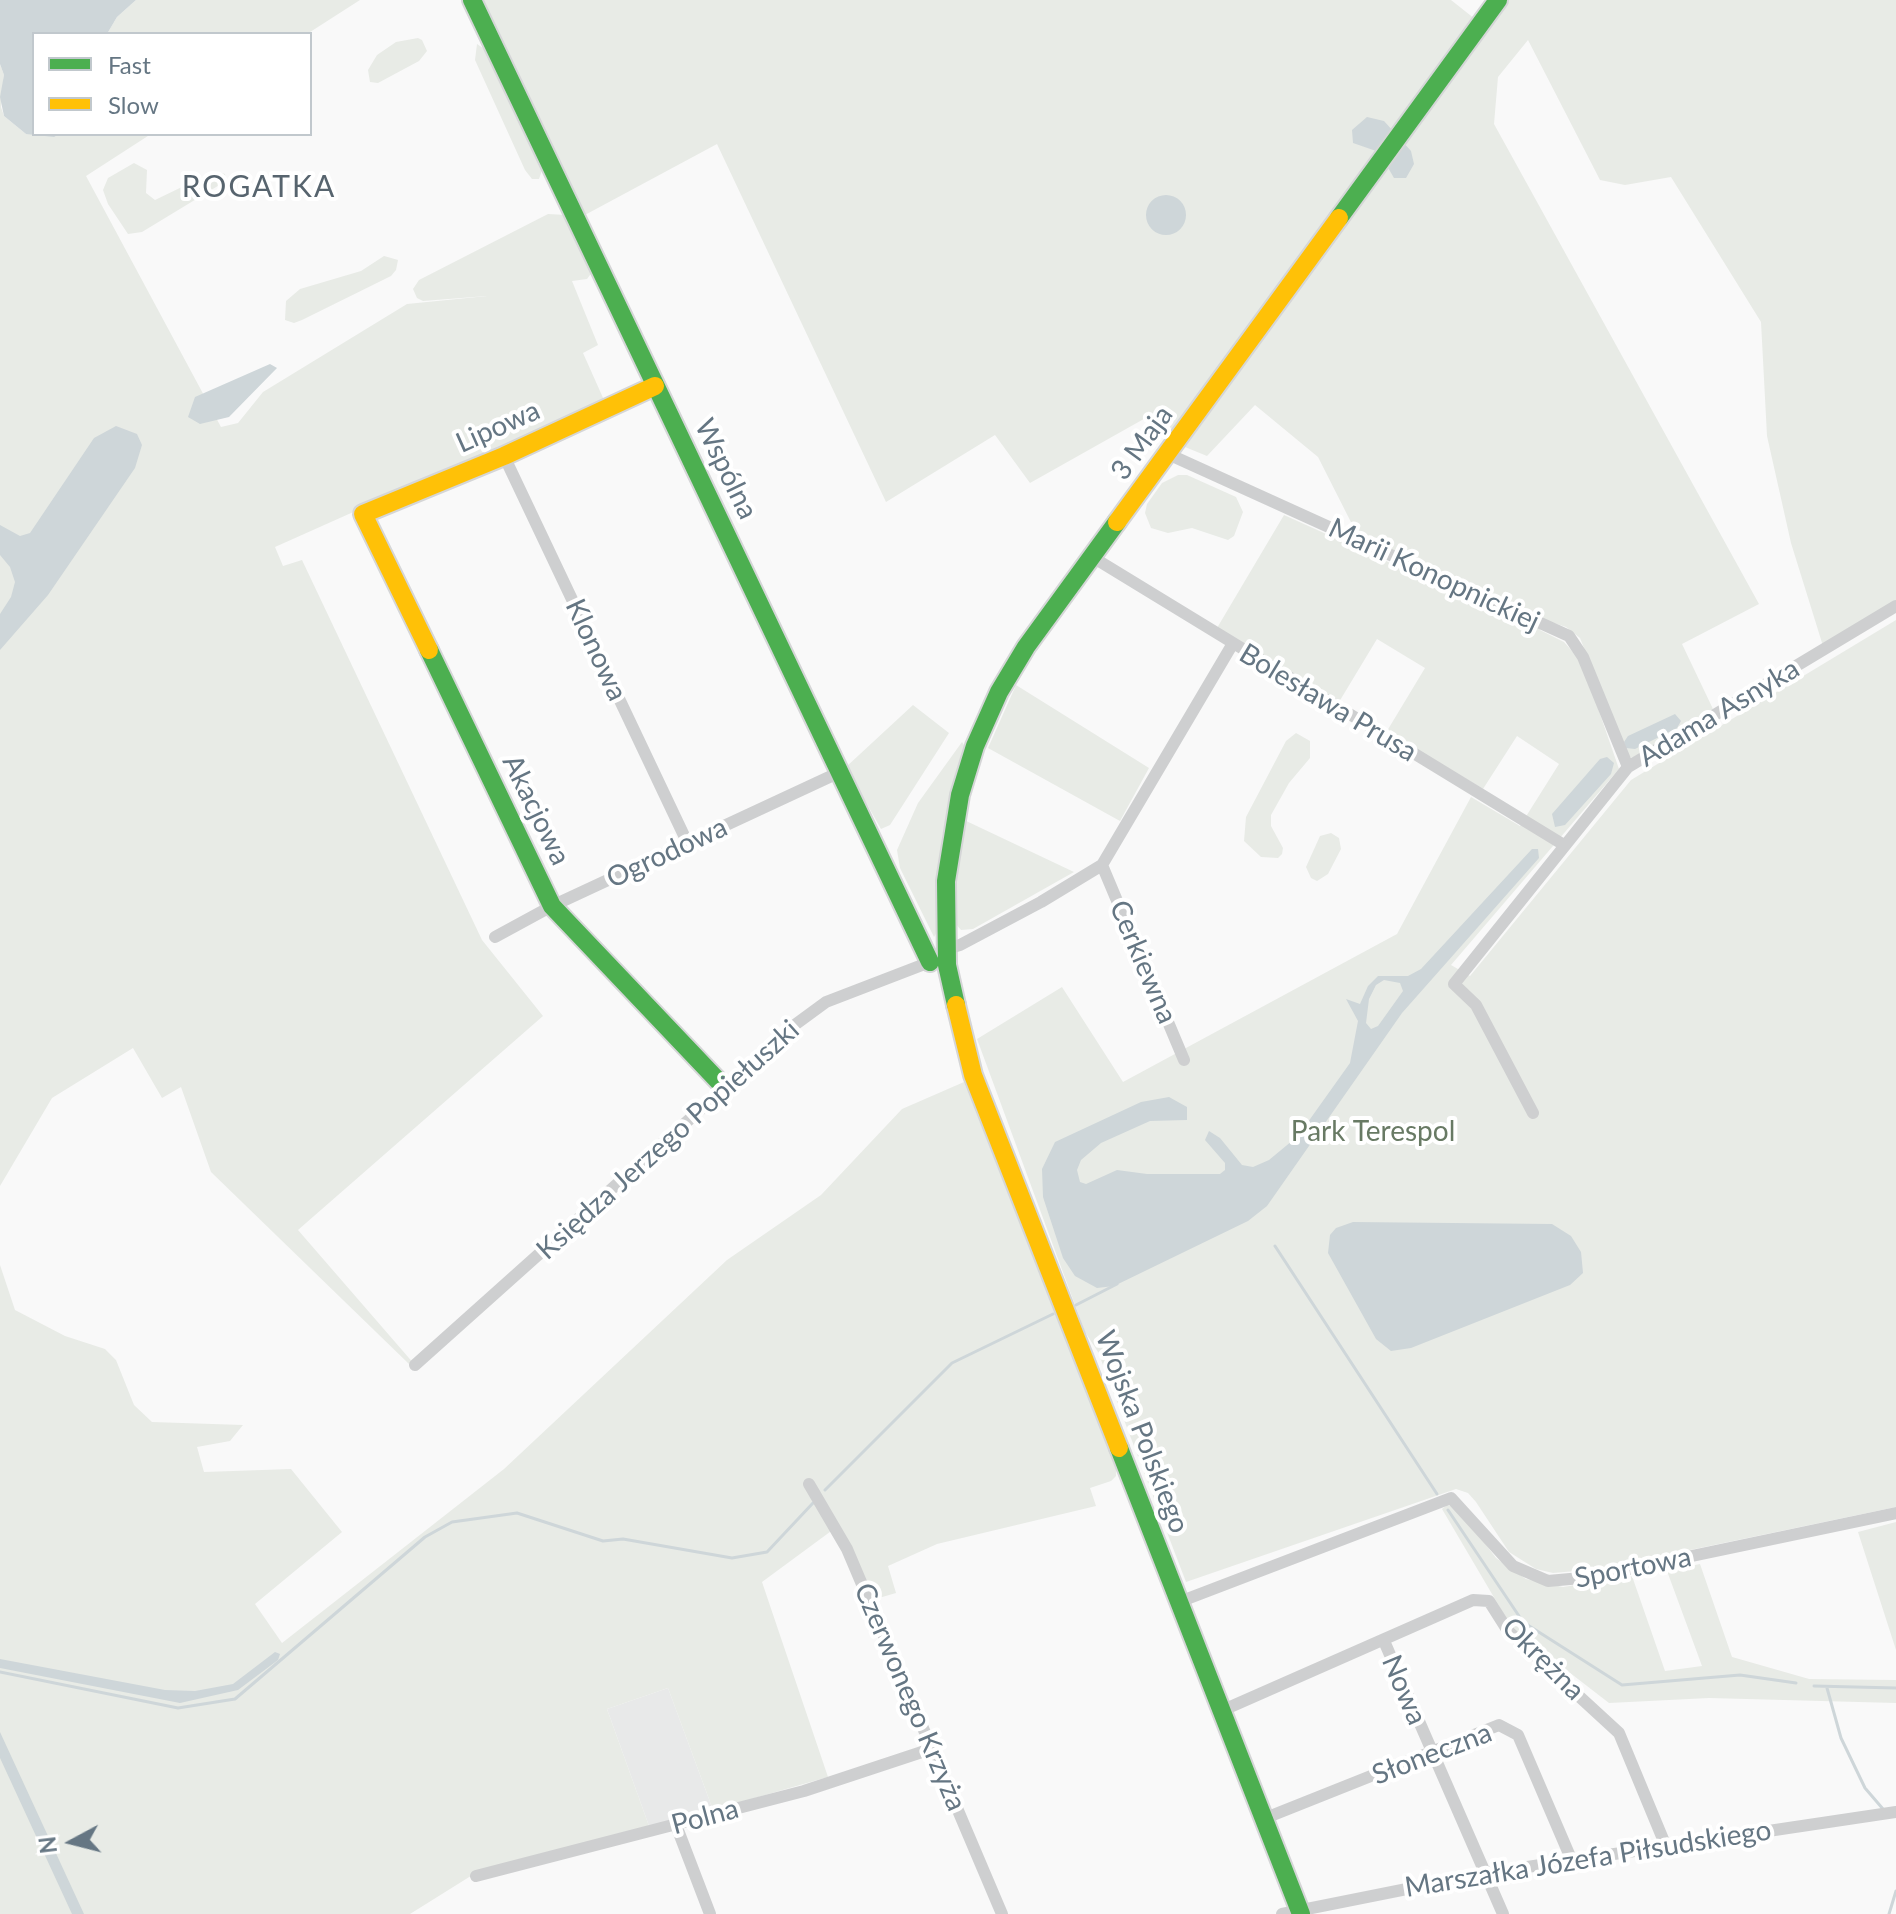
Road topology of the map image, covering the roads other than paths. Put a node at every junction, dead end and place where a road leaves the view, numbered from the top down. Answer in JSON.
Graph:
{"nodes":[{"id":1,"x":472,"y":0,"type":"edge"},
{"id":2,"x":1498,"y":0,"type":"edge"},
{"id":3,"x":655,"y":386,"type":"junction"},
{"id":4,"x":1168,"y":454,"type":"junction"},
{"id":5,"x":504,"y":456,"type":"junction"},
{"id":6,"x":363,"y":514,"type":"joint"},
{"id":7,"x":1094,"y":558,"type":"junction"},
{"id":8,"x":1896,"y":606,"type":"edge"},
{"id":9,"x":1232,"y":645,"type":"junction"},
{"id":10,"x":1628,"y":767,"type":"junction"},
{"id":11,"x":840,"y":772,"type":"junction"},
{"id":12,"x":688,"y":844,"type":"junction"},
{"id":13,"x":1564,"y":845,"type":"junction"},
{"id":14,"x":1102,"y":865,"type":"junction"},
{"id":15,"x":552,"y":906,"type":"junction"},
{"id":16,"x":495,"y":937,"type":"dead end"},
{"id":17,"x":941,"y":959,"type":"junction"},
{"id":18,"x":1184,"y":1060,"type":"dead end"},
{"id":19,"x":723,"y":1086,"type":"junction"},
{"id":20,"x":1533,"y":1113,"type":"dead end"},
{"id":21,"x":415,"y":1365,"type":"dead end"},
{"id":22,"x":809,"y":1484,"type":"dead end"},
{"id":23,"x":1896,"y":1513,"type":"edge"},
{"id":24,"x":1179,"y":1602,"type":"junction"},
{"id":25,"x":1384,"y":1641,"type":"junction"},
{"id":26,"x":1221,"y":1711,"type":"junction"},
{"id":27,"x":931,"y":1749,"type":"junction"},
{"id":28,"x":1430,"y":1753,"type":"junction"},
{"id":29,"x":1896,"y":1812,"type":"edge"},
{"id":30,"x":1263,"y":1819,"type":"junction"},
{"id":31,"x":676,"y":1825,"type":"junction"},
{"id":32,"x":1665,"y":1844,"type":"junction"},
{"id":33,"x":1572,"y":1861,"type":"junction"},
{"id":34,"x":1487,"y":1873,"type":"junction"},
{"id":35,"x":476,"y":1876,"type":"dead end"},
{"id":36,"x":1294,"y":1912,"type":"edge"},
{"id":37,"x":710,"y":1914,"type":"edge"},
{"id":38,"x":1002,"y":1914,"type":"edge"},
{"id":39,"x":1503,"y":1914,"type":"edge"}],
"edges":[{"from":1,"to":3,"type":"street","name":"Wspólna"},
{"from":2,"to":4,"type":"street","name":"3 Maja"},
{"from":3,"to":5,"type":"street","name":"Lipowa"},
{"from":3,"to":11,"type":"street","name":"Wspólna"},
{"from":4,"to":7,"type":"street","name":"3 Maja"},
{"from":4,"to":10,"type":"street","name":"Marii Konopnickiej"},
{"from":5,"to":6,"type":"street","name":"Lipowa"},
{"from":5,"to":12,"type":"street","name":"Klonowa"},
{"from":6,"to":15,"type":"street","name":"Akacjowa"},
{"from":7,"to":9,"type":"street","name":"Bolesława Prusa"},
{"from":7,"to":17,"type":"street","name":"3 Maja"},
{"from":8,"to":10,"type":"street","name":"Adama Asnyka"},
{"from":9,"to":13,"type":"street","name":"Bolesława Prusa"},
{"from":9,"to":14,"type":"street","name":"Księdza Jerzego Popiełuszki"},
{"from":10,"to":13,"type":"street","name":"Adama Asnyka"},
{"from":11,"to":12,"type":"street","name":"Ogrodowa"},
{"from":11,"to":17,"type":"street","name":"Wspólna"},
{"from":12,"to":15,"type":"street","name":"Ogrodowa"},
{"from":13,"to":20,"type":"street","name":"Adama Asnyka"},
{"from":14,"to":17,"type":"street","name":"Księdza Jerzego Popiełuszki"},
{"from":14,"to":18,"type":"street","name":"Cerkiewna"},
{"from":15,"to":16,"type":"street","name":"Ogrodowa"},
{"from":15,"to":19,"type":"street","name":"Akacjowa"},
{"from":17,"to":19,"type":"street","name":"Księdza Jerzego Popiełuszki"},
{"from":17,"to":24,"type":"street","name":"Wojska Polskiego"},
{"from":19,"to":21,"type":"street","name":"Księdza Jerzego Popiełuszki"},
{"from":22,"to":27,"type":"street","name":"Czerwonego Krzyża"},
{"from":23,"to":24,"type":"street","name":"Sportowa"},
{"from":24,"to":26,"type":"street","name":"Wojska Polskiego"},
{"from":25,"to":26,"type":"street","name":"Okrężna"},
{"from":25,"to":28,"type":"street","name":"Nowa"},
{"from":25,"to":32,"type":"street","name":"Okrężna"},
{"from":26,"to":30,"type":"street","name":"Wojska Polskiego"},
{"from":27,"to":31,"type":"street","name":"Polna"},
{"from":27,"to":38,"type":"street","name":"Czerwonego Krzyża"},
{"from":28,"to":30,"type":"street","name":"Słoneczna"},
{"from":28,"to":33,"type":"street","name":"Słoneczna"},
{"from":28,"to":34,"type":"street","name":"Nowa"},
{"from":29,"to":32,"type":"street","name":"Marszałka Józefa Piłsudskiego"},
{"from":30,"to":36,"type":"street","name":"Wojska Polskiego"},
{"from":31,"to":35,"type":"street","name":"Polna"},
{"from":31,"to":37,"type":"street"},
{"from":32,"to":33,"type":"street","name":"Marszałka Józefa Piłsudskiego"},
{"from":33,"to":34,"type":"street","name":"Marszałka Józefa Piłsudskiego"},
{"from":34,"to":36,"type":"street","name":"Marszałka Józefa Piłsudskiego"},
{"from":34,"to":39,"type":"street","name":"Nowa"}]}
